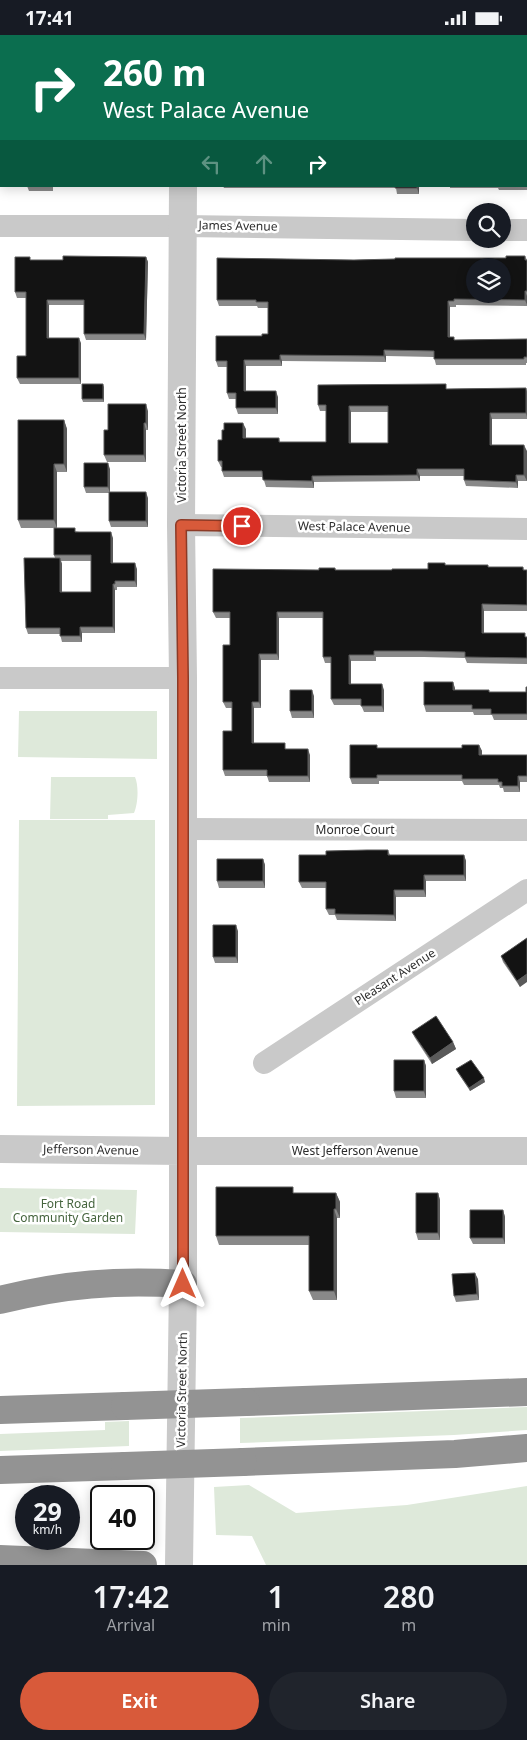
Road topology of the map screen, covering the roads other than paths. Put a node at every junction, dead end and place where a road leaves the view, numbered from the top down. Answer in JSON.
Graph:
{"nodes":[{"id":1,"x":183,"y":187,"type":"edge"},
{"id":2,"x":0,"y":226,"type":"edge"},
{"id":3,"x":183,"y":226,"type":"junction"},
{"id":4,"x":466,"y":230,"type":"edge"},
{"id":5,"x":511,"y":230,"type":"edge"},
{"id":6,"x":527,"y":230,"type":"edge"},
{"id":7,"x":181,"y":525,"type":"junction"},
{"id":8,"x":527,"y":529,"type":"edge"},
{"id":9,"x":0,"y":678,"type":"edge"},
{"id":10,"x":183,"y":678,"type":"junction"},
{"id":11,"x":183,"y":829,"type":"junction"},
{"id":12,"x":527,"y":830,"type":"edge"},
{"id":13,"x":527,"y":890,"type":"edge"},
{"id":14,"x":264,"y":1063,"type":"dead end"},
{"id":15,"x":0,"y":1149,"type":"edge"},
{"id":16,"x":182,"y":1151,"type":"junction"},
{"id":17,"x":527,"y":1151,"type":"edge"},
{"id":18,"x":183,"y":1284,"type":"junction"},
{"id":19,"x":0,"y":1299,"type":"edge"},
{"id":20,"x":527,"y":1392,"type":"edge"},
{"id":21,"x":0,"y":1410,"type":"edge"},
{"id":22,"x":527,"y":1448,"type":"edge"},
{"id":23,"x":0,"y":1471,"type":"edge"},
{"id":24,"x":0,"y":1559,"type":"edge"},
{"id":25,"x":143,"y":1565,"type":"edge"},
{"id":26,"x":179,"y":1565,"type":"edge"}],
"edges":[{"from":1,"to":3,"type":"street","name":"Victoria Street North"},
{"from":2,"to":3,"type":"street","name":"James Avenue"},
{"from":3,"to":4,"type":"street","name":"James Avenue"},
{"from":3,"to":7,"type":"street","name":"Victoria Street North"},
{"from":5,"to":6,"type":"street"},
{"from":7,"to":8,"type":"street","name":"West Palace Avenue"},
{"from":7,"to":10,"type":"street","name":"Victoria Street North"},
{"from":9,"to":10,"type":"street"},
{"from":10,"to":11,"type":"street","name":"Victoria Street North"},
{"from":11,"to":12,"type":"street","name":"Monroe Court"},
{"from":11,"to":16,"type":"street","name":"Victoria Street North"},
{"from":13,"to":14,"type":"street","name":"Pleasant Avenue"},
{"from":15,"to":16,"type":"street","name":"Jefferson Avenue"},
{"from":16,"to":17,"type":"street","name":"West Jefferson Avenue"},
{"from":16,"to":18,"type":"street","name":"Victoria Street North"},
{"from":18,"to":19,"type":"highway"},
{"from":18,"to":26,"type":"street","name":"Victoria Street North"},
{"from":20,"to":21,"type":"highway","bridge":true},
{"from":22,"to":23,"type":"highway","bridge":true},
{"from":24,"to":25,"type":"highway"}]}
